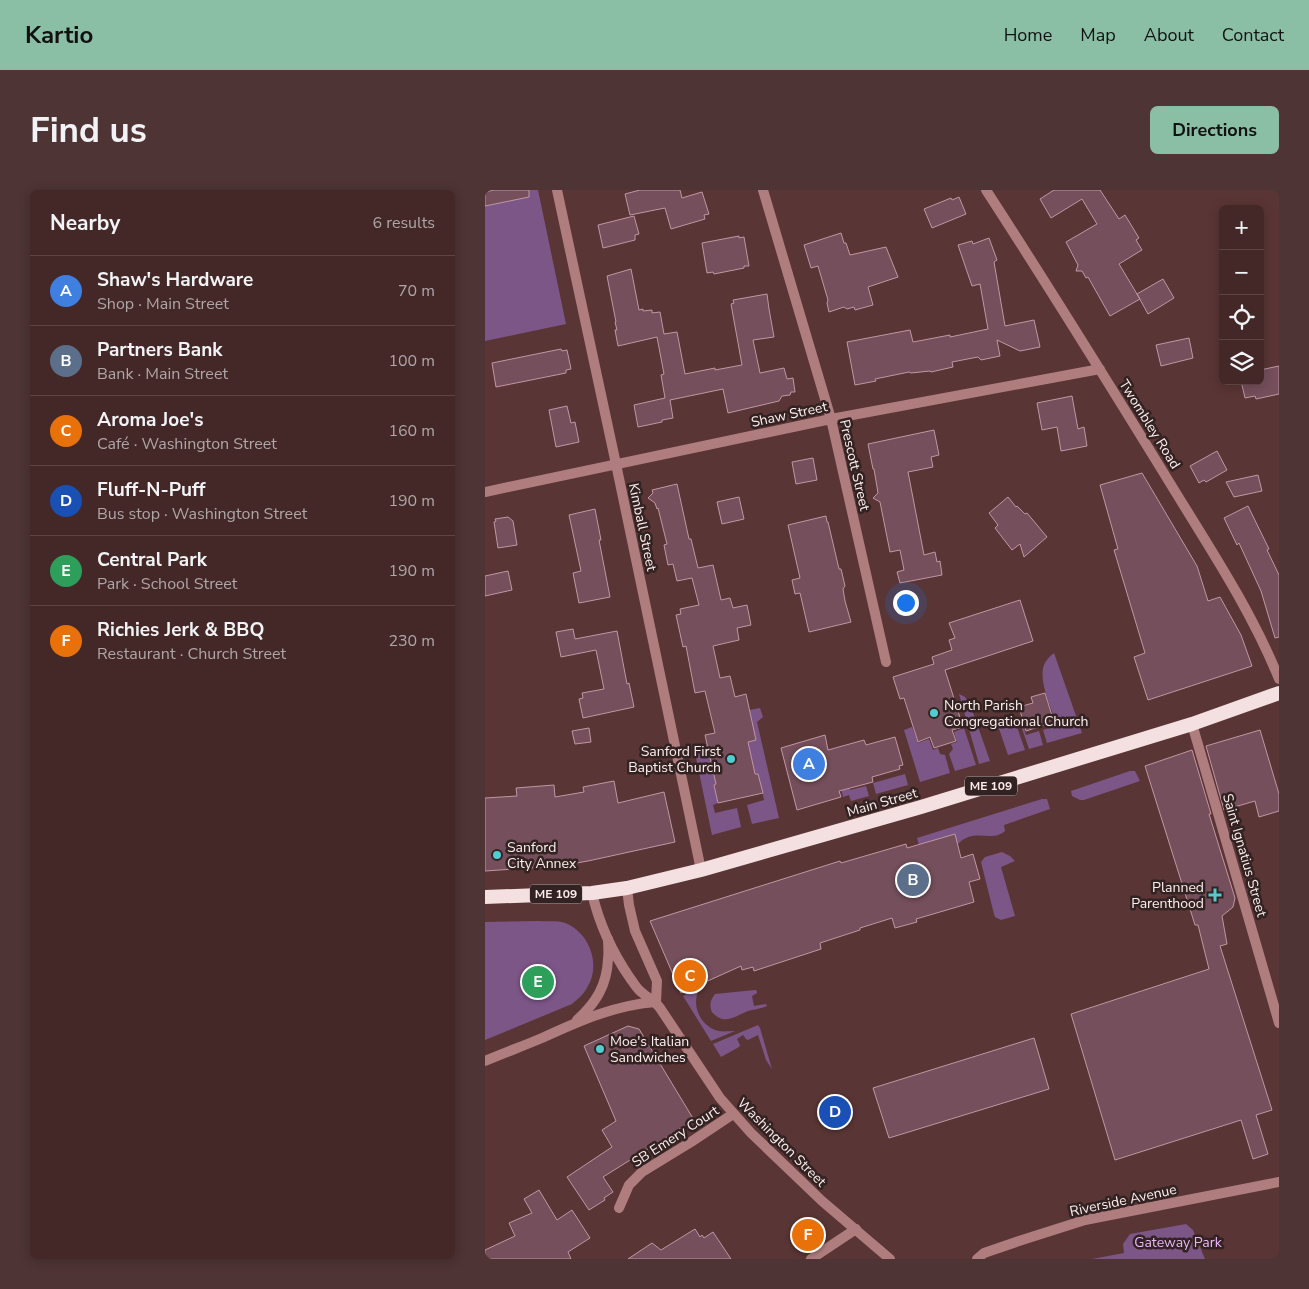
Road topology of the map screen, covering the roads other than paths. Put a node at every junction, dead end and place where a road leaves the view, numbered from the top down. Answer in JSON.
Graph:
{"nodes":[{"id":1,"x":557,"y":190,"type":"edge"},
{"id":2,"x":763,"y":190,"type":"edge"},
{"id":3,"x":985,"y":190,"type":"edge"},
{"id":4,"x":1100,"y":369,"type":"junction"},
{"id":5,"x":831,"y":419,"type":"junction"},
{"id":6,"x":616,"y":464,"type":"junction"},
{"id":7,"x":485,"y":492,"type":"edge"},
{"id":8,"x":886,"y":662,"type":"dead end"},
{"id":9,"x":1279,"y":679,"type":"edge"},
{"id":10,"x":1279,"y":693,"type":"edge"},
{"id":11,"x":1192,"y":724,"type":"junction"},
{"id":12,"x":701,"y":870,"type":"junction"},
{"id":13,"x":627,"y":888,"type":"junction"},
{"id":14,"x":592,"y":893,"type":"junction"},
{"id":15,"x":485,"y":897,"type":"edge"},
{"id":16,"x":607,"y":939,"type":"junction"},
{"id":17,"x":656,"y":1002,"type":"junction"},
{"id":18,"x":1279,"y":1022,"type":"edge"},
{"id":19,"x":573,"y":1024,"type":"junction"},
{"id":20,"x":485,"y":1061,"type":"edge"},
{"id":21,"x":733,"y":1114,"type":"junction"},
{"id":22,"x":1279,"y":1182,"type":"edge"},
{"id":23,"x":619,"y":1208,"type":"dead end"},
{"id":24,"x":856,"y":1229,"type":"junction"},
{"id":25,"x":811,"y":1259,"type":"edge"},
{"id":26,"x":890,"y":1259,"type":"edge"},
{"id":27,"x":977,"y":1259,"type":"edge"}],
"edges":[{"from":1,"to":6,"type":"street","name":"Kimball Street"},
{"from":2,"to":5,"type":"street","name":"Prescott Street"},
{"from":3,"to":4,"type":"street","name":"Twombley Road"},
{"from":4,"to":5,"type":"street","name":"Shaw Street"},
{"from":4,"to":9,"type":"street","name":"Twombley Road"},
{"from":5,"to":6,"type":"street","name":"Shaw Street"},
{"from":5,"to":8,"type":"street","name":"Prescott Street"},
{"from":6,"to":7,"type":"street","name":"Shaw Street"},
{"from":6,"to":12,"type":"street","name":"Kimball Street"},
{"from":10,"to":11,"type":"highway","name":"Main Street","number":"ME 109"},
{"from":11,"to":12,"type":"highway","name":"Main Street","number":"ME 109"},
{"from":11,"to":18,"type":"street","name":"Saint Ignatius Street"},
{"from":12,"to":13,"type":"highway","name":"Main Street","number":"ME 109"},
{"from":13,"to":14,"type":"highway","name":"Main Street","number":"ME 109"},
{"from":13,"to":17,"type":"street"},
{"from":14,"to":15,"type":"highway","name":"Main Street","number":"ME 109"},
{"from":14,"to":16,"type":"street","name":"Washington Street"},
{"from":16,"to":17,"type":"street","name":"Washington Street"},
{"from":16,"to":19,"type":"street"},
{"from":17,"to":19,"type":"street"},
{"from":17,"to":21,"type":"street","name":"Washington Street"},
{"from":19,"to":20,"type":"street"},
{"from":21,"to":23,"type":"street","name":"SB Emery Court"},
{"from":21,"to":24,"type":"street","name":"Washington Street"},
{"from":22,"to":27,"type":"street","name":"Riverside Avenue"},
{"from":24,"to":25,"type":"street"},
{"from":24,"to":26,"type":"street","name":"Washington Street"}]}
